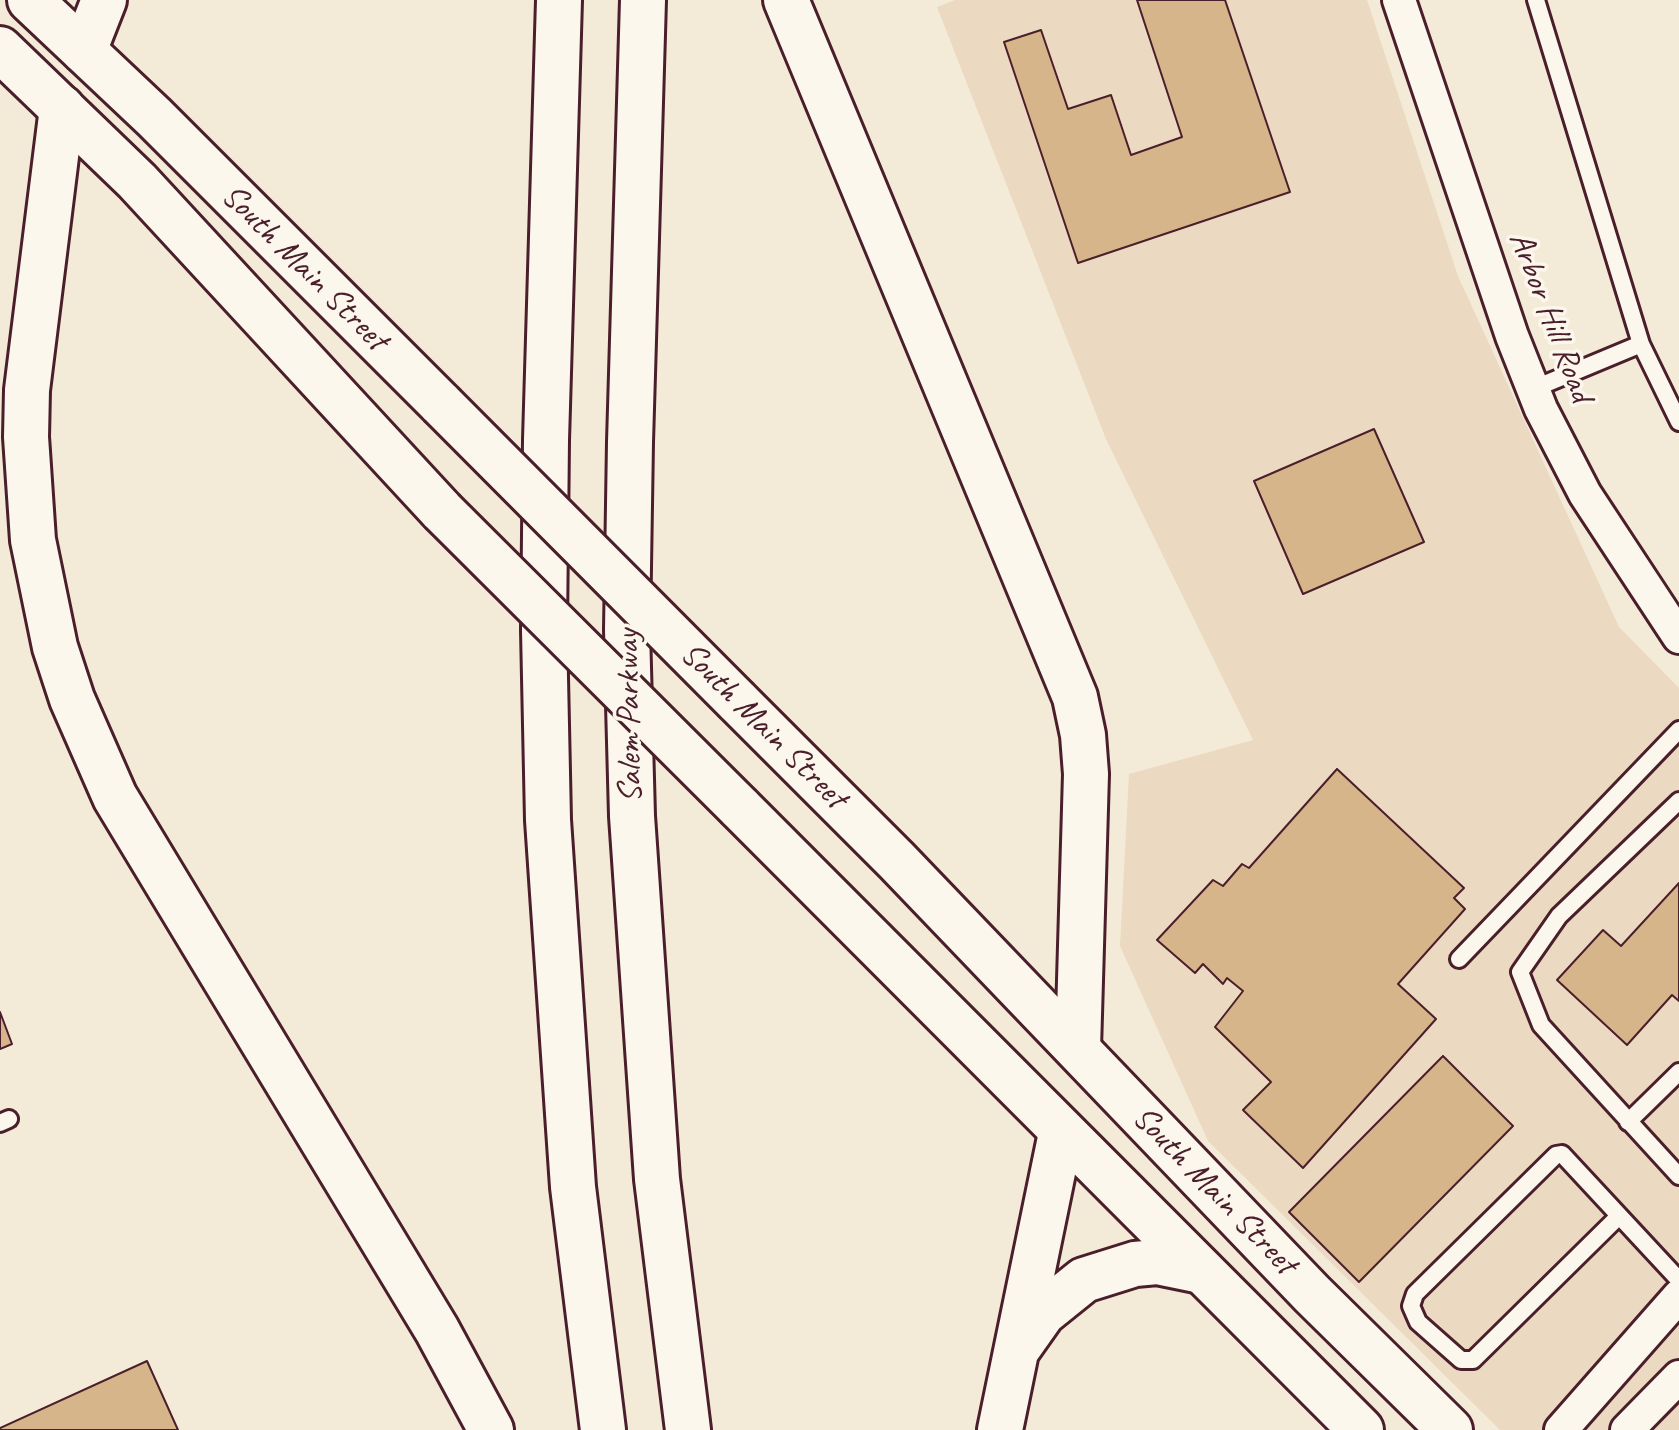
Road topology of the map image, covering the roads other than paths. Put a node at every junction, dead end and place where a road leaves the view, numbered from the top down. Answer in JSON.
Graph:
{"nodes":[{"id":1,"x":30,"y":0,"type":"edge"},
{"id":2,"x":104,"y":0,"type":"edge"},
{"id":3,"x":559,"y":0,"type":"edge"},
{"id":4,"x":643,"y":0,"type":"edge"},
{"id":5,"x":786,"y":0,"type":"edge"},
{"id":6,"x":1399,"y":0,"type":"edge"},
{"id":7,"x":1536,"y":0,"type":"edge"},
{"id":8,"x":0,"y":49,"type":"edge"},
{"id":9,"x":84,"y":51,"type":"junction"},
{"id":10,"x":62,"y":108,"type":"junction"},
{"id":11,"x":1641,"y":344,"type":"junction"},
{"id":12,"x":1533,"y":389,"type":"junction"},
{"id":13,"x":1679,"y":422,"type":"edge"},
{"id":14,"x":1679,"y":637,"type":"edge"},
{"id":15,"x":1679,"y":730,"type":"edge"},
{"id":16,"x":1679,"y":801,"type":"edge"},
{"id":17,"x":1459,"y":959,"type":"dead end"},
{"id":18,"x":1078,"y":1049,"type":"junction"},
{"id":19,"x":1679,"y":1072,"type":"edge"},
{"id":20,"x":1628,"y":1122,"type":"junction"},
{"id":21,"x":1061,"y":1133,"type":"junction"},
{"id":22,"x":1678,"y":1172,"type":"edge"},
{"id":23,"x":1618,"y":1217,"type":"junction"},
{"id":24,"x":1201,"y":1271,"type":"junction"},
{"id":25,"x":1679,"y":1280,"type":"edge"},
{"id":26,"x":1679,"y":1296,"type":"edge"},
{"id":27,"x":1016,"y":1352,"type":"junction"},
{"id":28,"x":1679,"y":1377,"type":"edge"},
{"id":29,"x":491,"y":1430,"type":"edge"},
{"id":30,"x":603,"y":1430,"type":"edge"},
{"id":31,"x":688,"y":1430,"type":"edge"},
{"id":32,"x":1000,"y":1430,"type":"edge"},
{"id":33,"x":1361,"y":1430,"type":"edge"},
{"id":34,"x":1450,"y":1430,"type":"edge"},
{"id":35,"x":1561,"y":1430,"type":"edge"},
{"id":36,"x":1627,"y":1430,"type":"edge"}],
"edges":[{"from":1,"to":9,"type":"main road","name":"South Main Street"},
{"from":2,"to":9,"type":"main road"},
{"from":3,"to":30,"type":"main road"},
{"from":4,"to":31,"type":"main road","name":"Salem Parkway"},
{"from":5,"to":18,"type":"main road"},
{"from":6,"to":12,"type":"street","name":"Arbor Hill Road"},
{"from":7,"to":11,"type":"lane"},
{"from":8,"to":10,"type":"main road","name":"South Main Street"},
{"from":9,"to":10,"type":"main road"},
{"from":9,"to":18,"type":"main road","name":"South Main Street","bridge":true},
{"from":10,"to":21,"type":"main road","name":"South Main Street","bridge":true},
{"from":10,"to":29,"type":"main road"},
{"from":11,"to":12,"type":"lane"},
{"from":11,"to":13,"type":"lane"},
{"from":12,"to":14,"type":"street","name":"Arbor Hill Road"},
{"from":15,"to":17,"type":"lane"},
{"from":16,"to":20,"type":"lane"},
{"from":18,"to":21,"type":"main road"},
{"from":18,"to":34,"type":"main road","name":"South Main Street"},
{"from":19,"to":20,"type":"lane"},
{"from":20,"to":22,"type":"lane"},
{"from":21,"to":24,"type":"main road","name":"South Main Street"},
{"from":21,"to":27,"type":"main road"},
{"from":23,"to":23,"type":"lane"},
{"from":23,"to":25,"type":"lane"},
{"from":24,"to":27,"type":"main road"},
{"from":24,"to":33,"type":"main road","name":"South Main Street"},
{"from":26,"to":35,"type":"street"},
{"from":27,"to":32,"type":"main road"},
{"from":28,"to":36,"type":"street"}]}
